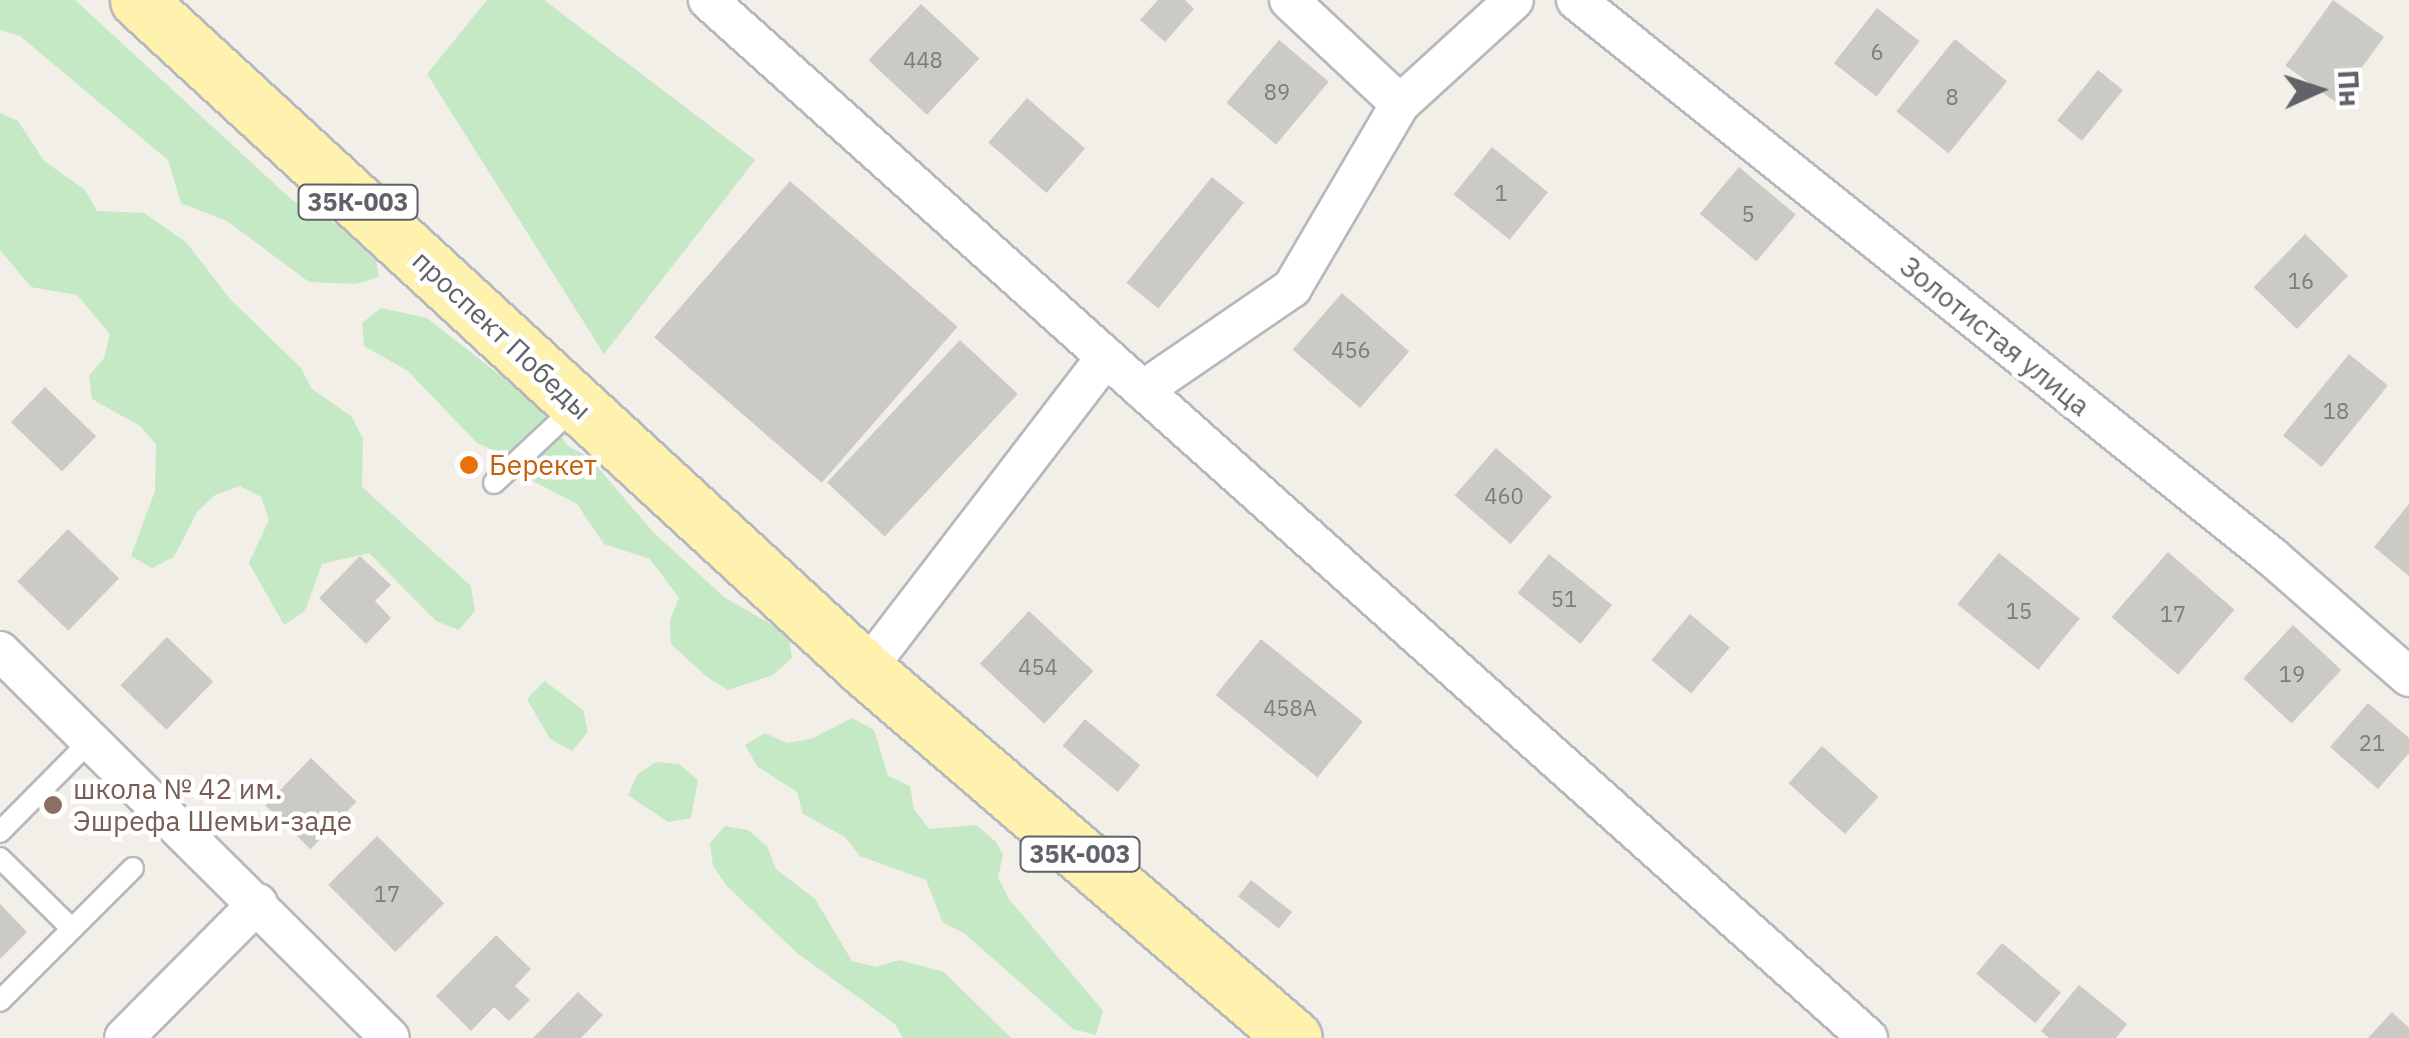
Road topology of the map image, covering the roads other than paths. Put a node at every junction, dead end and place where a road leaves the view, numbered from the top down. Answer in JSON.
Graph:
{"nodes":[{"id":1,"x":138,"y":0,"type":"edge"},
{"id":2,"x":708,"y":0,"type":"edge"},
{"id":3,"x":1289,"y":0,"type":"edge"},
{"id":4,"x":1514,"y":0,"type":"edge"},
{"id":5,"x":1576,"y":0,"type":"edge"},
{"id":6,"x":1400,"y":104,"type":"junction"},
{"id":7,"x":1106,"y":357,"type":"junction"},
{"id":8,"x":1143,"y":390,"type":"junction"},
{"id":9,"x":578,"y":404,"type":"junction"},
{"id":10,"x":494,"y":482,"type":"dead end"},
{"id":11,"x":0,"y":651,"type":"edge"},
{"id":12,"x":866,"y":670,"type":"junction"},
{"id":13,"x":2409,"y":676,"type":"edge"},
{"id":14,"x":91,"y":740,"type":"junction"},
{"id":15,"x":0,"y":832,"type":"edge"},
{"id":16,"x":0,"y":858,"type":"edge"},
{"id":17,"x":133,"y":868,"type":"dead end"},
{"id":18,"x":258,"y":902,"type":"junction"},
{"id":19,"x":71,"y":928,"type":"junction"},
{"id":20,"x":0,"y":1001,"type":"edge"},
{"id":21,"x":124,"y":1038,"type":"edge"},
{"id":22,"x":390,"y":1038,"type":"edge"},
{"id":23,"x":1294,"y":1038,"type":"edge"},
{"id":24,"x":1868,"y":1038,"type":"edge"}],
"edges":[{"from":1,"to":9,"type":"main road","name":"проспект Победы","number":"35К-003"},
{"from":2,"to":7,"type":"street"},
{"from":3,"to":6,"type":"street"},
{"from":4,"to":6,"type":"street"},
{"from":5,"to":13,"type":"street","name":"Золотистая улица"},
{"from":6,"to":8,"type":"street"},
{"from":7,"to":8,"type":"street"},
{"from":7,"to":12,"type":"street"},
{"from":8,"to":24,"type":"street"},
{"from":9,"to":10,"type":"lane"},
{"from":9,"to":12,"type":"main road","name":"проспект Победы","number":"35К-003"},
{"from":11,"to":14,"type":"street"},
{"from":12,"to":23,"type":"main road","number":"35К-003"},
{"from":14,"to":15,"type":"lane"},
{"from":14,"to":18,"type":"street"},
{"from":16,"to":19,"type":"lane"},
{"from":17,"to":19,"type":"lane"},
{"from":18,"to":21,"type":"street"},
{"from":18,"to":22,"type":"street"},
{"from":19,"to":20,"type":"lane"}]}
